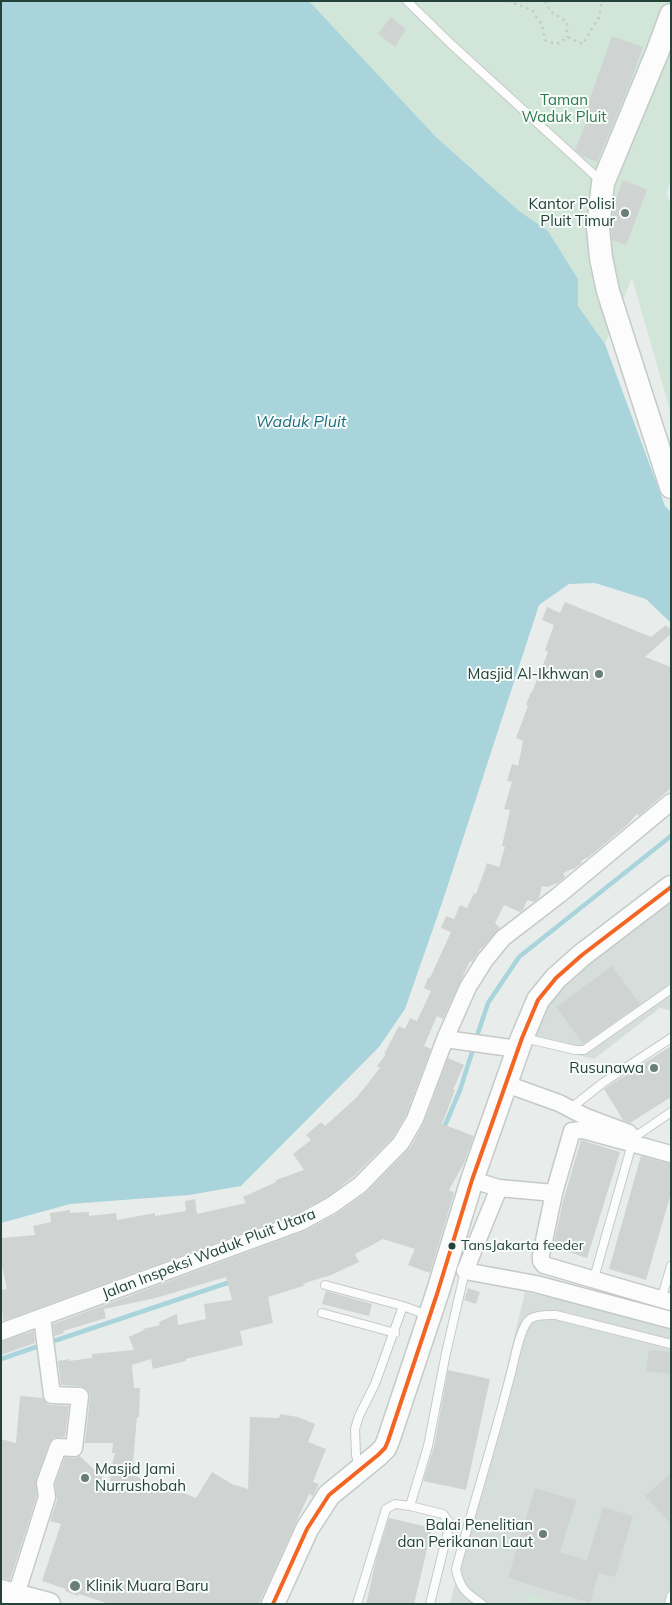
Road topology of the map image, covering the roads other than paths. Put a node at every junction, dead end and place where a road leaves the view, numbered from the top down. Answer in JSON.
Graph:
{"nodes":[{"id":1,"x":407,"y":1,"type":"edge"},
{"id":2,"x":671,"y":15,"type":"edge"},
{"id":3,"x":664,"y":49,"type":"edge"},
{"id":4,"x":603,"y":183,"type":"junction"},
{"id":5,"x":671,"y":487,"type":"edge"},
{"id":6,"x":671,"y":802,"type":"edge"},
{"id":7,"x":671,"y":887,"type":"edge"},
{"id":8,"x":671,"y":989,"type":"edge"},
{"id":9,"x":671,"y":1038,"type":"edge"},
{"id":10,"x":452,"y":1040,"type":"junction"},
{"id":11,"x":513,"y":1044,"type":"junction"},
{"id":12,"x":506,"y":1084,"type":"junction"},
{"id":13,"x":571,"y":1108,"type":"junction"},
{"id":14,"x":671,"y":1112,"type":"edge"},
{"id":15,"x":633,"y":1139,"type":"junction"},
{"id":16,"x":671,"y":1154,"type":"edge"},
{"id":17,"x":476,"y":1181,"type":"junction"},
{"id":18,"x":499,"y":1188,"type":"junction"},
{"id":19,"x":554,"y":1192,"type":"junction"},
{"id":20,"x":671,"y":1266,"type":"edge"},
{"id":21,"x":464,"y":1271,"type":"junction"},
{"id":22,"x":594,"y":1278,"type":"junction"},
{"id":23,"x":325,"y":1285,"type":"dead end"},
{"id":24,"x":666,"y":1301,"type":"edge"},
{"id":25,"x":404,"y":1306,"type":"junction"},
{"id":26,"x":322,"y":1314,"type":"dead end"},
{"id":27,"x":429,"y":1316,"type":"junction"},
{"id":28,"x":42,"y":1317,"type":"junction"},
{"id":29,"x":671,"y":1320,"type":"edge"},
{"id":30,"x":1,"y":1332,"type":"edge"},
{"id":31,"x":395,"y":1334,"type":"junction"},
{"id":32,"x":671,"y":1344,"type":"edge"},
{"id":33,"x":359,"y":1470,"type":"junction"},
{"id":34,"x":410,"y":1506,"type":"junction"},
{"id":35,"x":8,"y":1593,"type":"edge"},
{"id":36,"x":671,"y":1596,"type":"edge"},
{"id":37,"x":49,"y":1604,"type":"edge"},
{"id":38,"x":273,"y":1604,"type":"edge"},
{"id":39,"x":356,"y":1604,"type":"edge"},
{"id":40,"x":430,"y":1604,"type":"edge"},
{"id":41,"x":482,"y":1604,"type":"edge"},
{"id":42,"x":669,"y":1604,"type":"edge"}],
"edges":[{"from":1,"to":4,"type":"lane"},
{"from":2,"to":3,"type":"street"},
{"from":3,"to":4,"type":"street"},
{"from":4,"to":5,"type":"street"},
{"from":6,"to":10,"type":"street","name":"Jalan Inspeksi Waduk Pluit Utara"},
{"from":7,"to":11,"type":"street"},
{"from":8,"to":11,"type":"lane"},
{"from":9,"to":13,"type":"lane"},
{"from":10,"to":11,"type":"street"},
{"from":10,"to":28,"type":"street","name":"Jalan Inspeksi Waduk Pluit Utara"},
{"from":11,"to":12,"type":"street"},
{"from":12,"to":13,"type":"street"},
{"from":12,"to":17,"type":"street"},
{"from":13,"to":15,"type":"street"},
{"from":14,"to":15,"type":"lane"},
{"from":15,"to":16,"type":"street"},
{"from":15,"to":19,"type":"street"},
{"from":15,"to":22,"type":"lane"},
{"from":17,"to":18,"type":"street"},
{"from":17,"to":27,"type":"street"},
{"from":18,"to":19,"type":"street"},
{"from":18,"to":21,"type":"street"},
{"from":19,"to":22,"type":"street"},
{"from":20,"to":24,"type":"lane"},
{"from":21,"to":29,"type":"street"},
{"from":21,"to":34,"type":"lane"},
{"from":22,"to":24,"type":"street"},
{"from":23,"to":25,"type":"lane"},
{"from":25,"to":27,"type":"lane"},
{"from":25,"to":31,"type":"lane"},
{"from":26,"to":31,"type":"lane"},
{"from":27,"to":33,"type":"street"},
{"from":28,"to":30,"type":"street","name":"Jalan Inspeksi Waduk Pluit Utara"},
{"from":28,"to":35,"type":"street"},
{"from":31,"to":33,"type":"lane"},
{"from":32,"to":41,"type":"lane"},
{"from":33,"to":38,"type":"street"},
{"from":34,"to":39,"type":"lane"},
{"from":34,"to":40,"type":"lane"},
{"from":35,"to":37,"type":"street"},
{"from":36,"to":42,"type":"lane"}]}
